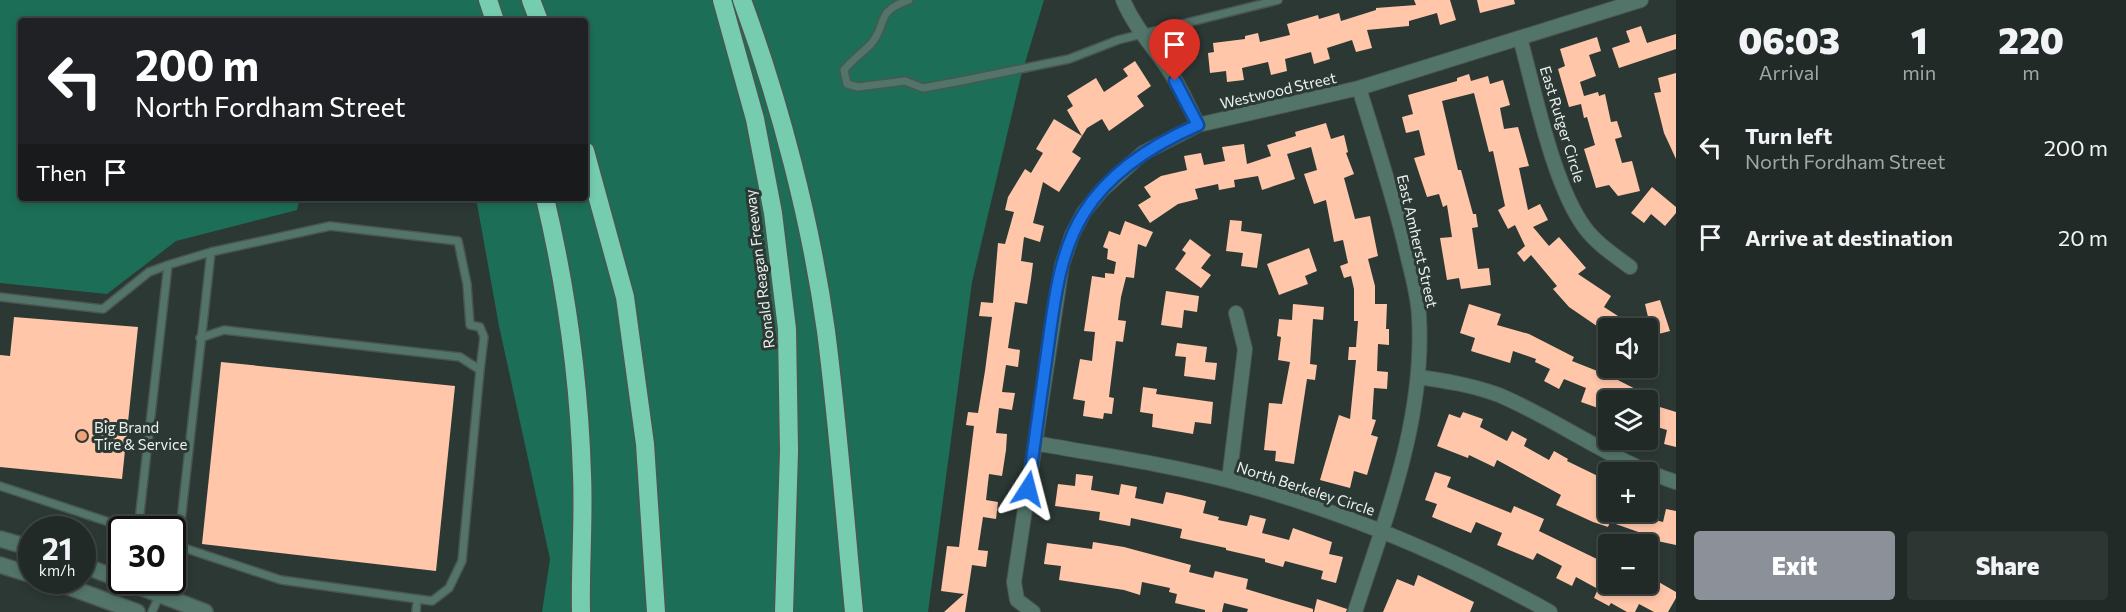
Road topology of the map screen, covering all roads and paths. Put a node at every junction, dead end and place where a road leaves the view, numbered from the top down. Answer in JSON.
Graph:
{"nodes":[{"id":1,"x":488,"y":0,"type":"edge"},
{"id":2,"x":531,"y":0,"type":"edge"},
{"id":3,"x":722,"y":0,"type":"edge"},
{"id":4,"x":742,"y":0,"type":"edge"},
{"id":5,"x":909,"y":0,"type":"edge"},
{"id":6,"x":1123,"y":0,"type":"edge"},
{"id":7,"x":1278,"y":0,"type":"edge"},
{"id":8,"x":1641,"y":0,"type":"edge"},
{"id":9,"x":494,"y":18,"type":"edge"},
{"id":10,"x":538,"y":18,"type":"edge"},
{"id":11,"x":1141,"y":34,"type":"junction"},
{"id":12,"x":1520,"y":38,"type":"junction"},
{"id":13,"x":1359,"y":88,"type":"junction"},
{"id":14,"x":1198,"y":125,"type":"junction"},
{"id":15,"x":588,"y":162,"type":"edge"},
{"id":16,"x":546,"y":201,"type":"edge"},
{"id":17,"x":212,"y":252,"type":"junction"},
{"id":18,"x":168,"y":265,"type":"junction"},
{"id":19,"x":1630,"y":267,"type":"dead end"},
{"id":20,"x":0,"y":297,"type":"edge"},
{"id":21,"x":1236,"y":313,"type":"dead end"},
{"id":22,"x":200,"y":338,"type":"junction"},
{"id":23,"x":480,"y":370,"type":"junction"},
{"id":24,"x":1418,"y":377,"type":"junction"},
{"id":25,"x":1035,"y":443,"type":"junction"},
{"id":26,"x":1229,"y":480,"type":"junction"},
{"id":27,"x":1676,"y":482,"type":"edge"},
{"id":28,"x":0,"y":486,"type":"edge"},
{"id":29,"x":140,"y":516,"type":"edge"},
{"id":30,"x":179,"y":516,"type":"edge"},
{"id":31,"x":108,"y":522,"type":"edge"},
{"id":32,"x":1382,"y":530,"type":"junction"},
{"id":33,"x":0,"y":539,"type":"edge"},
{"id":34,"x":18,"y":544,"type":"edge"},
{"id":35,"x":186,"y":549,"type":"edge"},
{"id":36,"x":0,"y":565,"type":"edge"},
{"id":37,"x":18,"y":571,"type":"edge"},
{"id":38,"x":88,"y":594,"type":"edge"},
{"id":39,"x":160,"y":594,"type":"edge"},
{"id":40,"x":173,"y":594,"type":"edge"},
{"id":41,"x":417,"y":600,"type":"junction"},
{"id":42,"x":136,"y":612,"type":"edge"},
{"id":43,"x":152,"y":612,"type":"edge"},
{"id":44,"x":205,"y":612,"type":"edge"},
{"id":45,"x":416,"y":612,"type":"edge"},
{"id":46,"x":581,"y":612,"type":"edge"},
{"id":47,"x":656,"y":612,"type":"edge"},
{"id":48,"x":784,"y":612,"type":"edge"},
{"id":49,"x":854,"y":612,"type":"edge"},
{"id":50,"x":1033,"y":612,"type":"edge"},
{"id":51,"x":1355,"y":612,"type":"edge"},
{"id":52,"x":1550,"y":612,"type":"edge"}],
"edges":[{"from":1,"to":9,"type":"highway"},
{"from":2,"to":10,"type":"highway"},
{"from":3,"to":48,"type":"highway","name":"Ronald Reagan Freeway"},
{"from":4,"to":49,"type":"highway"},
{"from":5,"to":11,"type":"lane"},
{"from":6,"to":11,"type":"street"},
{"from":7,"to":11,"type":"lane"},
{"from":8,"to":12,"type":"street","name":"Westwood Street"},
{"from":11,"to":14,"type":"street"},
{"from":12,"to":13,"type":"street","name":"Westwood Street"},
{"from":12,"to":19,"type":"street","name":"East Rutger Circle"},
{"from":13,"to":14,"type":"street","name":"Westwood Street"},
{"from":13,"to":24,"type":"street","name":"East Amherst Street"},
{"from":14,"to":25,"type":"street","name":"Westwood Street"},
{"from":15,"to":47,"type":"highway"},
{"from":16,"to":46,"type":"highway"},
{"from":17,"to":18,"type":"lane"},
{"from":17,"to":22,"type":"lane"},
{"from":17,"to":23,"type":"lane"},
{"from":18,"to":20,"type":"lane"},
{"from":18,"to":29,"type":"lane"},
{"from":21,"to":26,"type":"street"},
{"from":22,"to":23,"type":"lane"},
{"from":22,"to":30,"type":"lane"},
{"from":23,"to":41,"type":"lane"},
{"from":24,"to":27,"type":"street"},
{"from":24,"to":32,"type":"street","name":"East Amherst Street"},
{"from":25,"to":26,"type":"street","name":"North Berkeley Circle"},
{"from":25,"to":50,"type":"street","name":"Westwood Street"},
{"from":26,"to":32,"type":"street","name":"North Berkeley Circle"},
{"from":28,"to":31,"type":"lane"},
{"from":32,"to":51,"type":"street","name":"East Amherst Street"},
{"from":32,"to":52,"type":"street","name":"North Berkeley Circle"},
{"from":33,"to":34,"type":"street"},
{"from":35,"to":41,"type":"lane"},
{"from":36,"to":37,"type":"street"},
{"from":38,"to":42,"type":"street"},
{"from":39,"to":43,"type":"lane"},
{"from":40,"to":44,"type":"street"},
{"from":41,"to":45,"type":"lane"}]}
